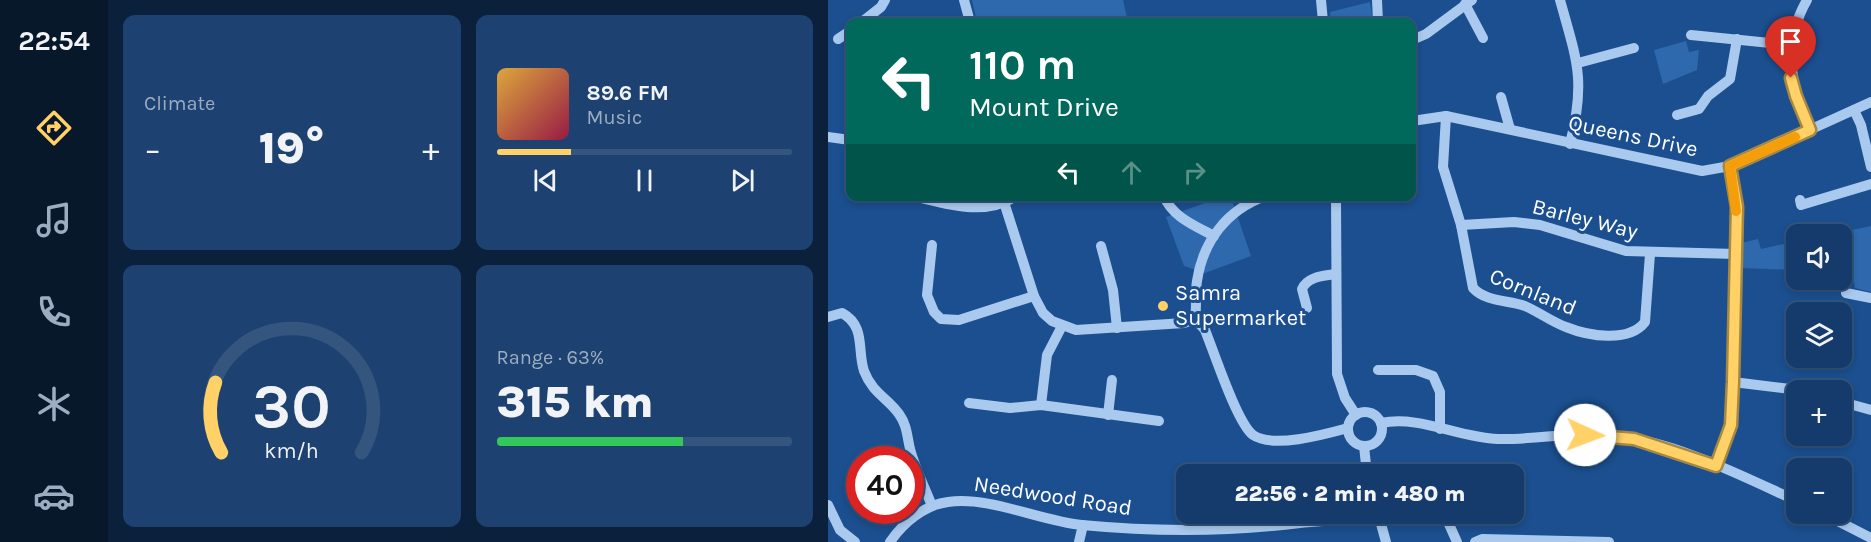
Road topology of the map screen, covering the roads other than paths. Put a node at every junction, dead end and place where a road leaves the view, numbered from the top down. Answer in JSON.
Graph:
{"nodes":[{"id":1,"x":885,"y":0,"type":"edge"},
{"id":2,"x":964,"y":0,"type":"edge"},
{"id":3,"x":1321,"y":0,"type":"edge"},
{"id":4,"x":1377,"y":0,"type":"edge"},
{"id":5,"x":1560,"y":0,"type":"edge"},
{"id":6,"x":1807,"y":0,"type":"edge"},
{"id":7,"x":1468,"y":2,"type":"edge"},
{"id":8,"x":867,"y":18,"type":"edge"},
{"id":9,"x":969,"y":18,"type":"edge"},
{"id":10,"x":1323,"y":18,"type":"edge"},
{"id":11,"x":1378,"y":18,"type":"edge"},
{"id":12,"x":846,"y":34,"type":"edge"},
{"id":13,"x":1691,"y":35,"type":"dead end"},
{"id":14,"x":1416,"y":38,"type":"edge"},
{"id":15,"x":1483,"y":38,"type":"dead end"},
{"id":16,"x":838,"y":39,"type":"dead end"},
{"id":17,"x":1737,"y":39,"type":"junction"},
{"id":18,"x":1791,"y":45,"type":"junction"},
{"id":19,"x":1634,"y":48,"type":"dead end"},
{"id":20,"x":1578,"y":63,"type":"junction"},
{"id":21,"x":1501,"y":97,"type":"dead end"},
{"id":22,"x":1871,"y":102,"type":"edge"},
{"id":23,"x":1854,"y":110,"type":"junction"},
{"id":24,"x":1677,"y":115,"type":"dead end"},
{"id":25,"x":1446,"y":116,"type":"junction"},
{"id":26,"x":1416,"y":120,"type":"edge"},
{"id":27,"x":1510,"y":129,"type":"junction"},
{"id":28,"x":1810,"y":130,"type":"junction"},
{"id":29,"x":828,"y":137,"type":"edge"},
{"id":30,"x":846,"y":139,"type":"edge"},
{"id":31,"x":1570,"y":144,"type":"junction"},
{"id":32,"x":1730,"y":166,"type":"junction"},
{"id":33,"x":1871,"y":167,"type":"edge"},
{"id":34,"x":1871,"y":184,"type":"edge"},
{"id":35,"x":1800,"y":200,"type":"dead end"},
{"id":36,"x":939,"y":201,"type":"edge"},
{"id":37,"x":1000,"y":201,"type":"edge"},
{"id":38,"x":1003,"y":201,"type":"edge"},
{"id":39,"x":1166,"y":201,"type":"edge"},
{"id":40,"x":1249,"y":201,"type":"edge"},
{"id":41,"x":1336,"y":201,"type":"edge"},
{"id":42,"x":1461,"y":225,"type":"junction"},
{"id":43,"x":1214,"y":236,"type":"junction"},
{"id":44,"x":932,"y":244,"type":"dead end"},
{"id":45,"x":1101,"y":246,"type":"dead end"},
{"id":46,"x":1650,"y":254,"type":"junction"},
{"id":47,"x":1736,"y":254,"type":"junction"},
{"id":48,"x":1336,"y":274,"type":"junction"},
{"id":49,"x":1846,"y":293,"type":"dead end"},
{"id":50,"x":1034,"y":296,"type":"junction"},
{"id":51,"x":1871,"y":298,"type":"edge"},
{"id":52,"x":1307,"y":308,"type":"dead end"},
{"id":53,"x":828,"y":317,"type":"edge"},
{"id":54,"x":1195,"y":319,"type":"junction"},
{"id":55,"x":1062,"y":326,"type":"junction"},
{"id":56,"x":1117,"y":328,"type":"junction"},
{"id":57,"x":1378,"y":370,"type":"dead end"},
{"id":58,"x":1112,"y":380,"type":"dead end"},
{"id":59,"x":1733,"y":382,"type":"junction"},
{"id":60,"x":1786,"y":388,"type":"edge"},
{"id":61,"x":969,"y":404,"type":"dead end"},
{"id":62,"x":1041,"y":405,"type":"junction"},
{"id":63,"x":1852,"y":405,"type":"edge"},
{"id":64,"x":1871,"y":410,"type":"edge"},
{"id":65,"x":1108,"y":415,"type":"junction"},
{"id":66,"x":1356,"y":415,"type":"junction"},
{"id":67,"x":1162,"y":422,"type":"dead end"},
{"id":68,"x":1381,"y":423,"type":"junction"},
{"id":69,"x":1348,"y":428,"type":"junction"},
{"id":70,"x":1440,"y":429,"type":"junction"},
{"id":71,"x":1364,"y":446,"type":"junction"},
{"id":72,"x":1366,"y":464,"type":"edge"},
{"id":73,"x":1716,"y":466,"type":"junction"},
{"id":74,"x":1786,"y":496,"type":"edge"},
{"id":75,"x":828,"y":506,"type":"edge"},
{"id":76,"x":932,"y":506,"type":"junction"},
{"id":77,"x":1294,"y":524,"type":"edge"},
{"id":78,"x":1381,"y":524,"type":"edge"},
{"id":79,"x":1449,"y":524,"type":"edge"},
{"id":80,"x":1844,"y":524,"type":"edge"},
{"id":81,"x":1083,"y":525,"type":"junction"},
{"id":82,"x":1871,"y":538,"type":"edge"},
{"id":83,"x":855,"y":542,"type":"edge"},
{"id":84,"x":890,"y":542,"type":"edge"},
{"id":85,"x":1079,"y":542,"type":"edge"},
{"id":86,"x":1386,"y":542,"type":"edge"},
{"id":87,"x":1457,"y":542,"type":"edge"},
{"id":88,"x":1475,"y":542,"type":"edge"},
{"id":89,"x":1609,"y":542,"type":"edge"}],
"edges":[{"from":1,"to":8,"type":"street"},
{"from":2,"to":9,"type":"street"},
{"from":3,"to":10,"type":"street"},
{"from":4,"to":11,"type":"street"},
{"from":5,"to":20,"type":"street"},
{"from":6,"to":18,"type":"street"},
{"from":7,"to":14,"type":"street"},
{"from":7,"to":15,"type":"street"},
{"from":12,"to":16,"type":"street"},
{"from":13,"to":17,"type":"street"},
{"from":17,"to":18,"type":"street"},
{"from":17,"to":24,"type":"street"},
{"from":18,"to":28,"type":"street"},
{"from":19,"to":20,"type":"street"},
{"from":20,"to":31,"type":"street"},
{"from":21,"to":27,"type":"street"},
{"from":22,"to":23,"type":"street","name":"Queens Drive"},
{"from":23,"to":28,"type":"street","name":"Queens Drive"},
{"from":23,"to":33,"type":"street"},
{"from":25,"to":26,"type":"street","name":"Queens Drive"},
{"from":25,"to":27,"type":"street","name":"Queens Drive"},
{"from":25,"to":42,"type":"street","name":"Cornland"},
{"from":27,"to":31,"type":"street","name":"Queens Drive"},
{"from":28,"to":32,"type":"street","name":"Queens Drive"},
{"from":29,"to":30,"type":"street"},
{"from":31,"to":32,"type":"street","name":"Queens Drive"},
{"from":32,"to":47,"type":"street"},
{"from":34,"to":35,"type":"street"},
{"from":36,"to":37,"type":"street"},
{"from":38,"to":50,"type":"street"},
{"from":39,"to":43,"type":"street"},
{"from":40,"to":43,"type":"street"},
{"from":41,"to":48,"type":"street"},
{"from":42,"to":46,"type":"street","name":"Barley Way"},
{"from":42,"to":46,"type":"street","name":"Cornland"},
{"from":43,"to":54,"type":"street"},
{"from":44,"to":50,"type":"street"},
{"from":45,"to":56,"type":"street"},
{"from":46,"to":47,"type":"street","name":"Barley Way"},
{"from":47,"to":59,"type":"street"},
{"from":48,"to":52,"type":"street"},
{"from":48,"to":66,"type":"street"},
{"from":49,"to":51,"type":"street"},
{"from":50,"to":55,"type":"street"},
{"from":53,"to":76,"type":"street"},
{"from":54,"to":56,"type":"street"},
{"from":54,"to":69,"type":"street"},
{"from":55,"to":56,"type":"street"},
{"from":55,"to":62,"type":"street"},
{"from":57,"to":70,"type":"street"},
{"from":58,"to":65,"type":"street"},
{"from":59,"to":60,"type":"street"},
{"from":59,"to":73,"type":"street"},
{"from":61,"to":62,"type":"street"},
{"from":62,"to":65,"type":"street"},
{"from":63,"to":64,"type":"street"},
{"from":65,"to":67,"type":"street"},
{"from":66,"to":68,"type":"street"},
{"from":66,"to":69,"type":"street"},
{"from":68,"to":70,"type":"street"},
{"from":68,"to":71,"type":"street"},
{"from":69,"to":71,"type":"street"},
{"from":70,"to":73,"type":"street"},
{"from":71,"to":72,"type":"street"},
{"from":73,"to":74,"type":"street"},
{"from":75,"to":83,"type":"street"},
{"from":76,"to":81,"type":"street","name":"Needwood Road"},
{"from":76,"to":84,"type":"street","name":"Needwood Road"},
{"from":77,"to":81,"type":"street","name":"Needwood Road"},
{"from":78,"to":86,"type":"street"},
{"from":79,"to":87,"type":"street"},
{"from":80,"to":82,"type":"street"},
{"from":81,"to":85,"type":"street"},
{"from":88,"to":89,"type":"street"}]}
